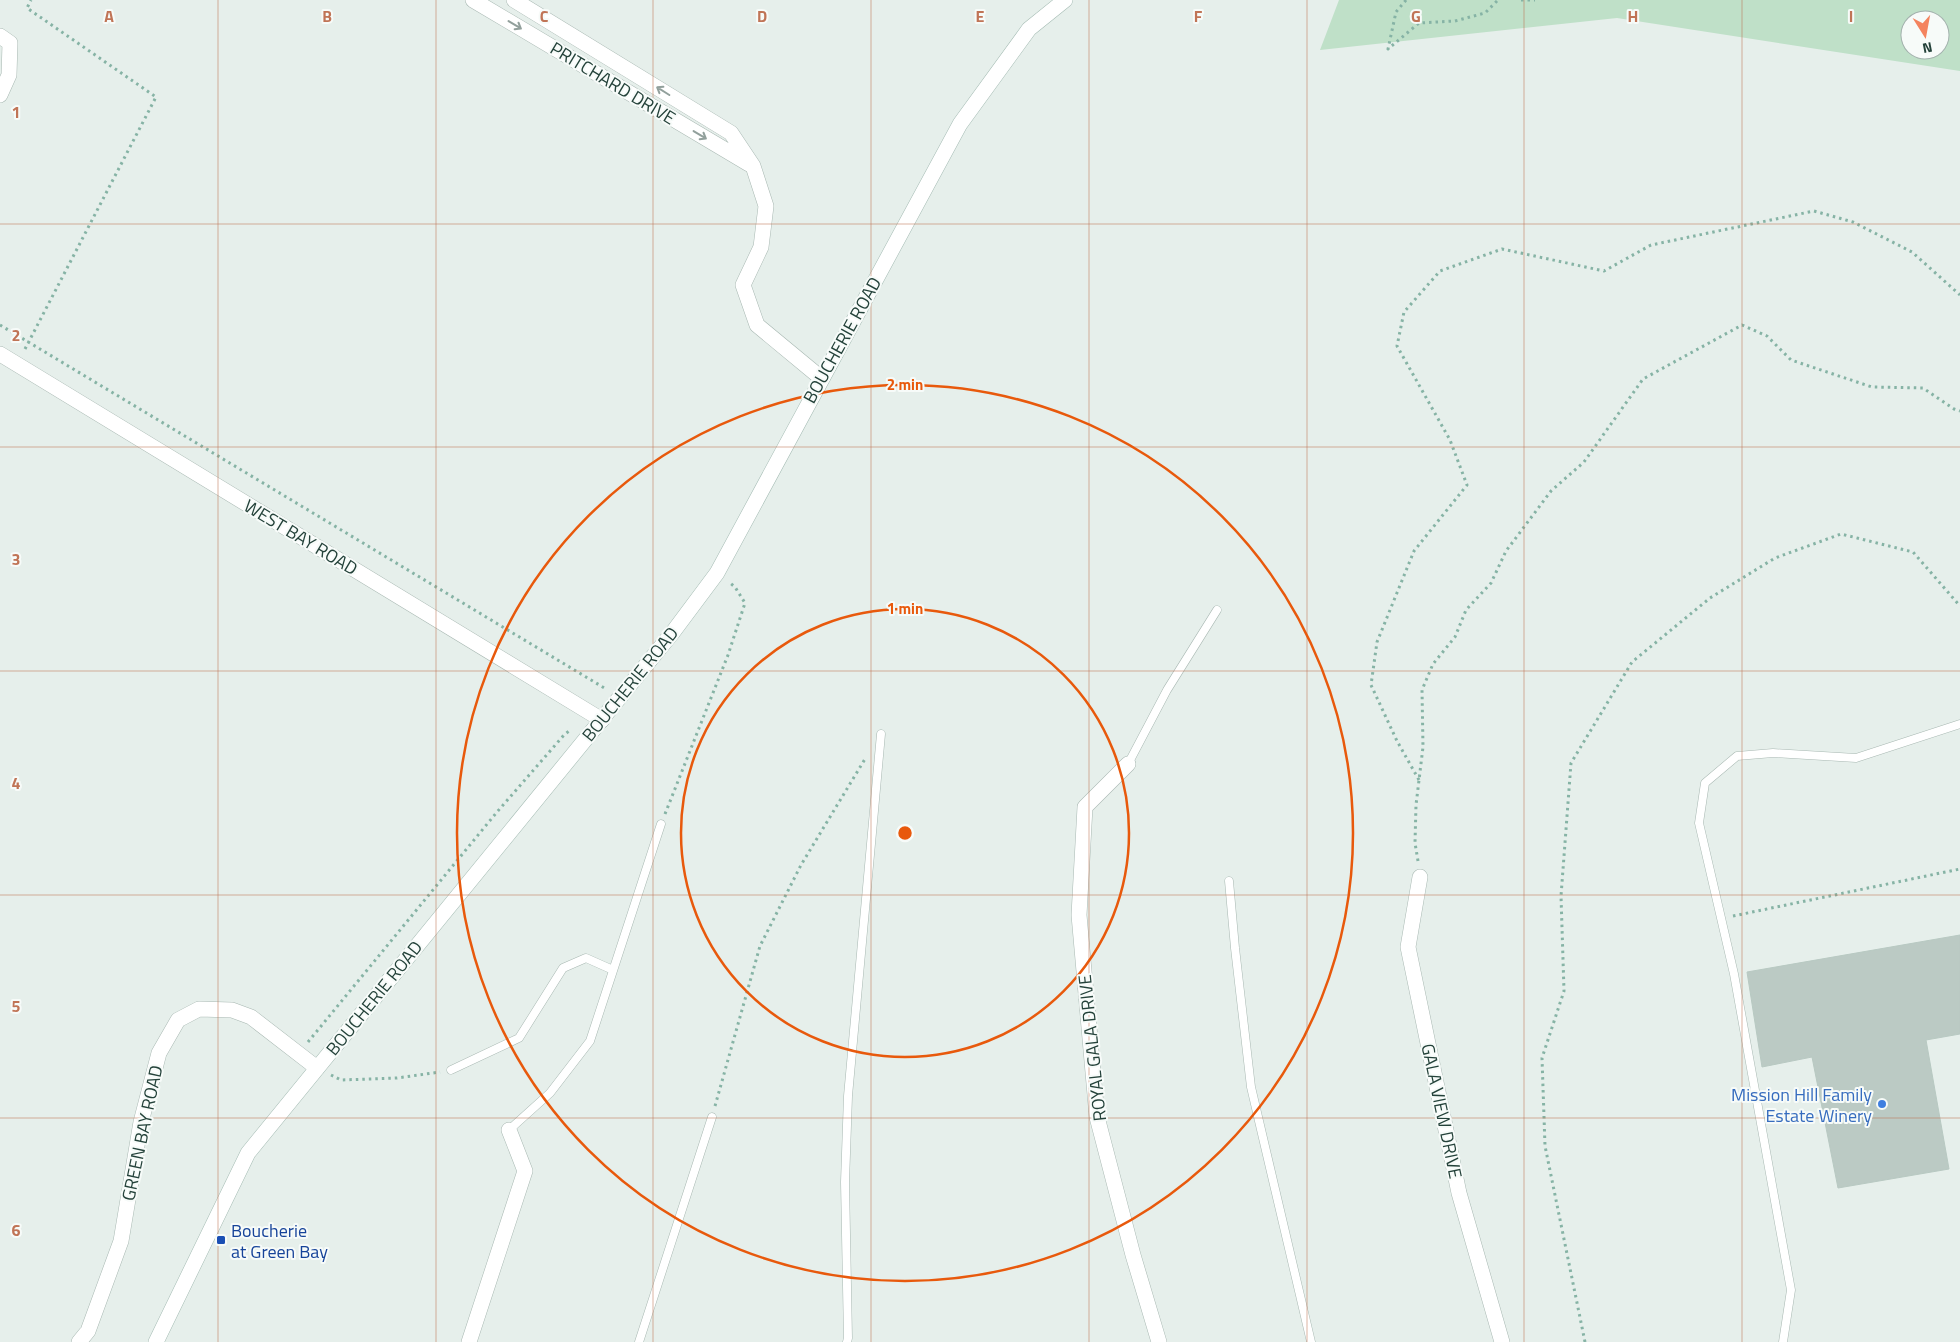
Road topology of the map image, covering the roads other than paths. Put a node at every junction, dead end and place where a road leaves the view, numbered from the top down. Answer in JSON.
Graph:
{"nodes":[{"id":1,"x":473,"y":0,"type":"edge"},
{"id":2,"x":514,"y":0,"type":"edge"},
{"id":3,"x":1065,"y":0,"type":"edge"},
{"id":4,"x":0,"y":36,"type":"edge"},
{"id":5,"x":0,"y":95,"type":"edge"},
{"id":6,"x":753,"y":166,"type":"junction"},
{"id":7,"x":0,"y":354,"type":"edge"},
{"id":8,"x":821,"y":378,"type":"junction"},
{"id":9,"x":1217,"y":610,"type":"dead end"},
{"id":10,"x":597,"y":717,"type":"junction"},
{"id":11,"x":1960,"y":724,"type":"edge"},
{"id":12,"x":881,"y":734,"type":"dead end"},
{"id":13,"x":1128,"y":764,"type":"joint"},
{"id":14,"x":661,"y":824,"type":"road end"},
{"id":15,"x":1420,"y":877,"type":"road end"},
{"id":16,"x":1229,"y":882,"type":"dead end"},
{"id":17,"x":613,"y":970,"type":"junction"},
{"id":18,"x":317,"y":1068,"type":"junction"},
{"id":19,"x":451,"y":1070,"type":"road end"},
{"id":20,"x":712,"y":1117,"type":"road end"},
{"id":21,"x":509,"y":1130,"type":"joint"},
{"id":22,"x":79,"y":1342,"type":"edge"},
{"id":23,"x":156,"y":1342,"type":"edge"},
{"id":24,"x":469,"y":1342,"type":"edge"},
{"id":25,"x":639,"y":1342,"type":"edge"},
{"id":26,"x":847,"y":1342,"type":"edge"},
{"id":27,"x":1158,"y":1342,"type":"edge"},
{"id":28,"x":1311,"y":1342,"type":"edge"},
{"id":29,"x":1502,"y":1342,"type":"edge"},
{"id":30,"x":1784,"y":1342,"type":"edge"}],
"edges":[{"from":1,"to":6,"type":"street","name":"PRITCHARD DRIVE","one_way":true},
{"from":6,"to":2,"type":"street","name":"PRITCHARD DRIVE","one_way":true},
{"from":3,"to":8,"type":"street","name":"BOUCHERIE ROAD"},
{"from":4,"to":5,"type":"street"},
{"from":6,"to":8,"type":"street","name":"PRITCHARD DRIVE"},
{"from":7,"to":10,"type":"street","name":"WEST BAY ROAD"},
{"from":8,"to":10,"type":"street","name":"BOUCHERIE ROAD"},
{"from":9,"to":13,"type":"lane"},
{"from":10,"to":18,"type":"street","name":"BOUCHERIE ROAD"},
{"from":11,"to":30,"type":"lane"},
{"from":12,"to":26,"type":"lane"},
{"from":13,"to":27,"type":"street","name":"ROYAL GALA DRIVE"},
{"from":14,"to":17,"type":"lane"},
{"from":15,"to":29,"type":"street","name":"GALA VIEW DRIVE"},
{"from":16,"to":28,"type":"lane"},
{"from":17,"to":19,"type":"lane"},
{"from":17,"to":21,"type":"lane"},
{"from":18,"to":22,"type":"street","name":"GREEN BAY ROAD"},
{"from":18,"to":23,"type":"street","name":"BOUCHERIE ROAD"},
{"from":20,"to":25,"type":"lane"},
{"from":21,"to":24,"type":"street"}]}
